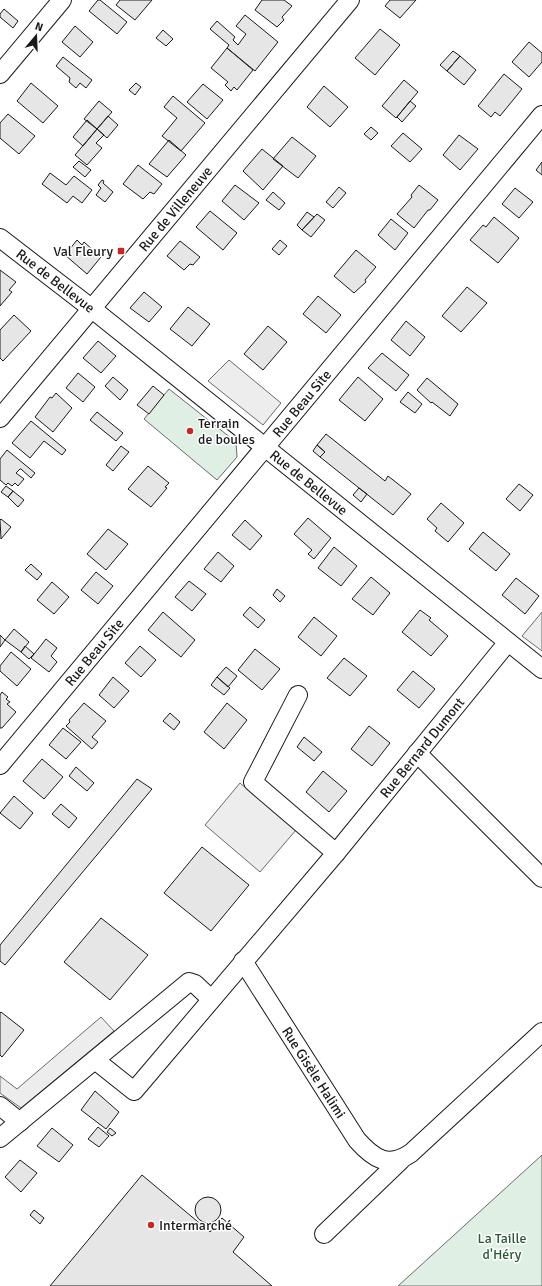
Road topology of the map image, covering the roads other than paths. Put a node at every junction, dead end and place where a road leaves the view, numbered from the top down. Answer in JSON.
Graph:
{"nodes":[{"id":1,"x":62,"y":0,"type":"edge"},
{"id":2,"x":350,"y":0,"type":"edge"},
{"id":3,"x":0,"y":74,"type":"edge"},
{"id":4,"x":542,"y":115,"type":"edge"},
{"id":5,"x":0,"y":238,"type":"edge"},
{"id":6,"x":91,"y":308,"type":"junction"},
{"id":7,"x":0,"y":418,"type":"edge"},
{"id":8,"x":265,"y":448,"type":"junction"},
{"id":9,"x":508,"y":642,"type":"junction"},
{"id":10,"x":542,"y":669,"type":"edge"},
{"id":11,"x":298,"y":695,"type":"dead end"},
{"id":12,"x":417,"y":753,"type":"junction"},
{"id":13,"x":0,"y":766,"type":"edge"},
{"id":14,"x":336,"y":853,"type":"junction"},
{"id":15,"x":542,"y":878,"type":"edge"},
{"id":16,"x":243,"y":961,"type":"junction"},
{"id":17,"x":211,"y":999,"type":"junction"},
{"id":18,"x":542,"y":1032,"type":"edge"},
{"id":19,"x":95,"y":1060,"type":"junction"},
{"id":20,"x":0,"y":1106,"type":"edge"},
{"id":21,"x":20,"y":1122,"type":"junction"},
{"id":22,"x":0,"y":1138,"type":"edge"},
{"id":23,"x":401,"y":1160,"type":"junction"},
{"id":24,"x":324,"y":1234,"type":"dead end"}],
"edges":[{"from":1,"to":3,"type":"street"},
{"from":2,"to":6,"type":"street","name":"Rue de Villeneuve"},
{"from":4,"to":8,"type":"street","name":"Rue Beau Site"},
{"from":5,"to":6,"type":"street","name":"Rue de Bellevue"},
{"from":6,"to":7,"type":"street","name":"Rue de Villeneuve"},
{"from":6,"to":8,"type":"street","name":"Rue de Bellevue"},
{"from":8,"to":9,"type":"street","name":"Rue de Bellevue"},
{"from":8,"to":13,"type":"street","name":"Rue Beau Site"},
{"from":9,"to":10,"type":"street","name":"Rue de Bellevue"},
{"from":9,"to":12,"type":"street","name":"Rue Bernard Dumont"},
{"from":11,"to":14,"type":"street"},
{"from":12,"to":14,"type":"street","name":"Rue Bernard Dumont"},
{"from":12,"to":15,"type":"street"},
{"from":14,"to":16,"type":"street","name":"Rue Bernard Dumont"},
{"from":16,"to":17,"type":"street","name":"Rue Bernard Dumont"},
{"from":16,"to":23,"type":"street","name":"Rue Gisèle Halimi"},
{"from":17,"to":19,"type":"street"},
{"from":17,"to":19,"type":"street","name":"Rue Bernard Dumont"},
{"from":18,"to":23,"type":"street"},
{"from":19,"to":21,"type":"street"},
{"from":20,"to":21,"type":"street"},
{"from":21,"to":22,"type":"street"},
{"from":23,"to":24,"type":"street"}]}
